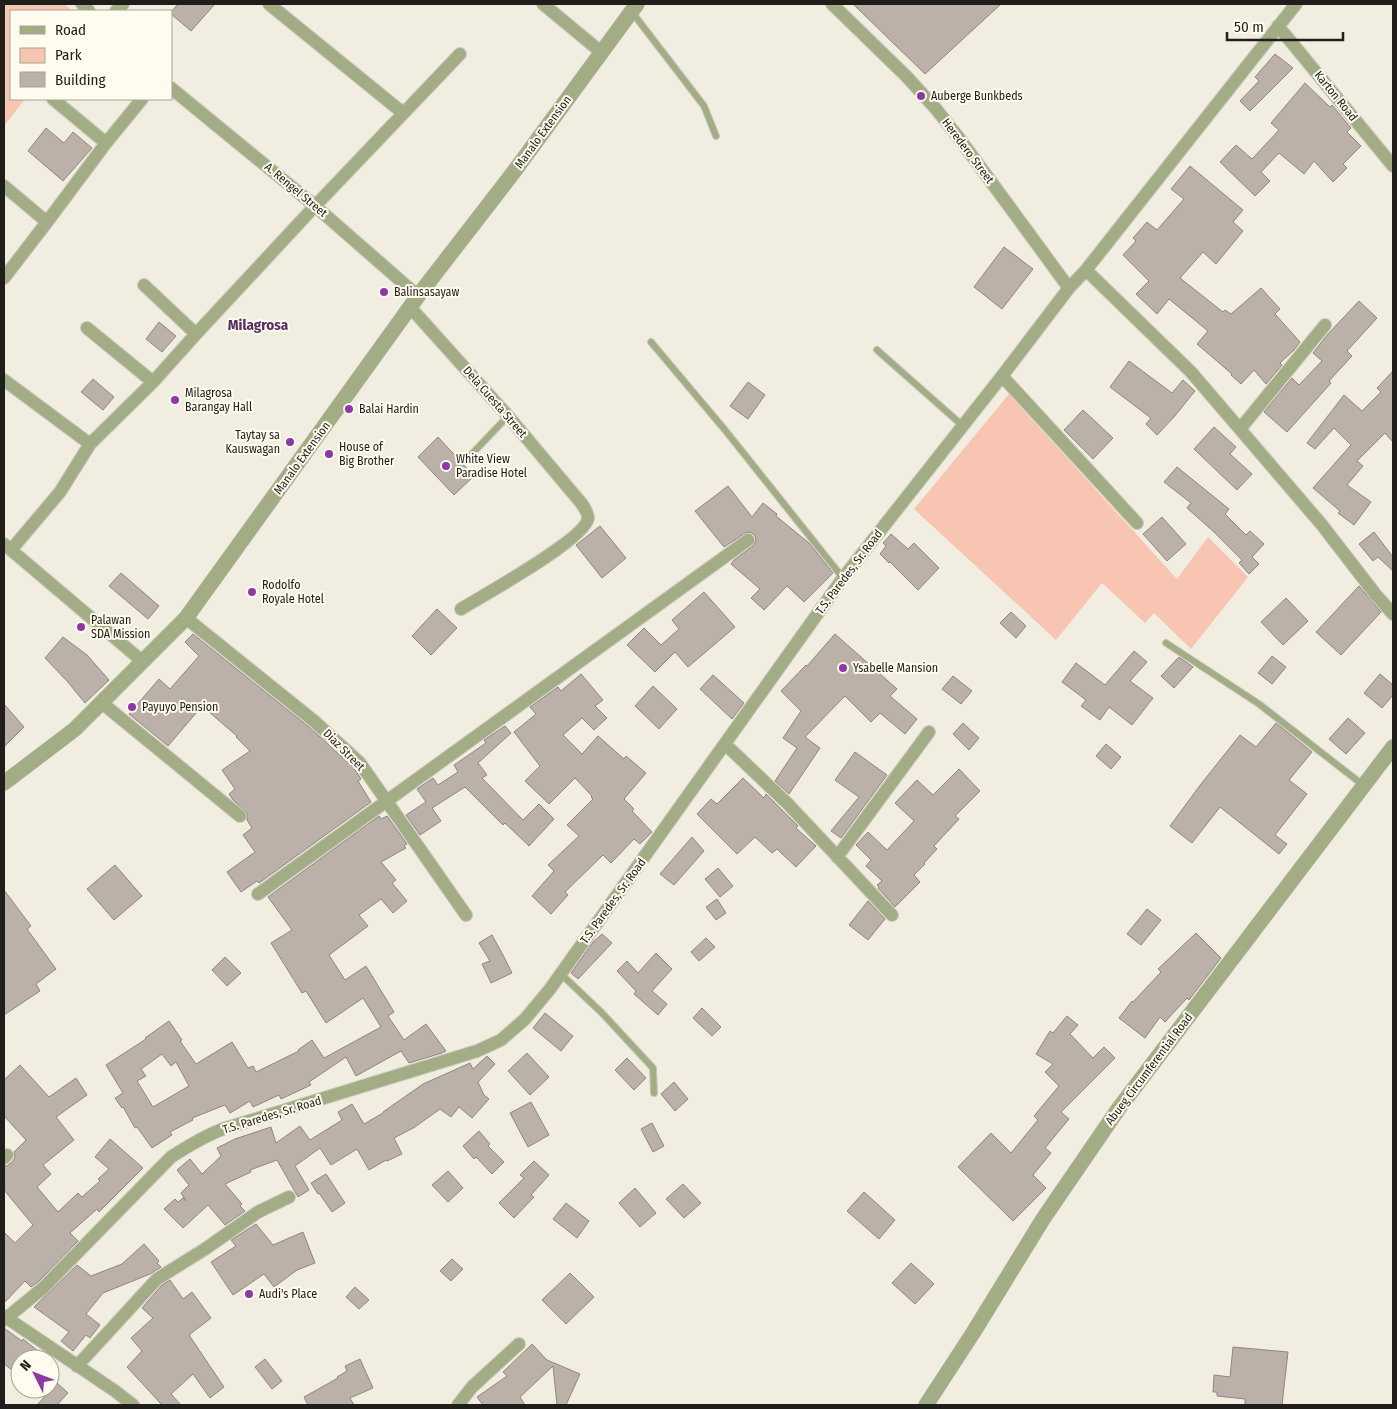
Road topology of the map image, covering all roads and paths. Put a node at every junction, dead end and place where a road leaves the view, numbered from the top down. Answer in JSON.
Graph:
{"nodes":[{"id":1,"x":269,"y":4,"type":"edge"},
{"id":2,"x":542,"y":4,"type":"edge"},
{"id":3,"x":832,"y":4,"type":"edge"},
{"id":4,"x":1296,"y":4,"type":"edge"},
{"id":5,"x":634,"y":8,"type":"edge"},
{"id":6,"x":1278,"y":26,"type":"junction"},
{"id":7,"x":601,"y":52,"type":"junction"},
{"id":8,"x":460,"y":54,"type":"dead end"},
{"id":9,"x":172,"y":89,"type":"edge"},
{"id":10,"x":53,"y":100,"type":"edge"},
{"id":11,"x":141,"y":100,"type":"edge"},
{"id":12,"x":403,"y":113,"type":"junction"},
{"id":13,"x":716,"y":136,"type":"dead end"},
{"id":14,"x":106,"y":143,"type":"junction"},
{"id":15,"x":1393,"y":166,"type":"edge"},
{"id":16,"x":4,"y":186,"type":"edge"},
{"id":17,"x":316,"y":206,"type":"junction"},
{"id":18,"x":47,"y":222,"type":"junction"},
{"id":19,"x":1086,"y":270,"type":"junction"},
{"id":20,"x":4,"y":276,"type":"edge"},
{"id":21,"x":144,"y":285,"type":"dead end"},
{"id":22,"x":1069,"y":288,"type":"junction"},
{"id":23,"x":414,"y":302,"type":"junction"},
{"id":24,"x":1325,"y":324,"type":"dead end"},
{"id":25,"x":87,"y":328,"type":"dead end"},
{"id":26,"x":196,"y":334,"type":"junction"},
{"id":27,"x":651,"y":342,"type":"dead end"},
{"id":28,"x":877,"y":350,"type":"dead end"},
{"id":29,"x":1002,"y":376,"type":"junction"},
{"id":30,"x":4,"y":380,"type":"edge"},
{"id":31,"x":153,"y":382,"type":"junction"},
{"id":32,"x":508,"y":416,"type":"junction"},
{"id":33,"x":963,"y":426,"type":"junction"},
{"id":34,"x":1240,"y":430,"type":"junction"},
{"id":35,"x":90,"y":444,"type":"junction"},
{"id":36,"x":468,"y":458,"type":"dead end"},
{"id":37,"x":1137,"y":523,"type":"dead end"},
{"id":38,"x":748,"y":540,"type":"dead end"},
{"id":39,"x":8,"y":547,"type":"edge"},
{"id":40,"x":843,"y":578,"type":"junction"},
{"id":41,"x":461,"y":609,"type":"dead end"},
{"id":42,"x":1393,"y":614,"type":"edge"},
{"id":43,"x":186,"y":618,"type":"junction"},
{"id":44,"x":1166,"y":643,"type":"dead end"},
{"id":45,"x":142,"y":661,"type":"junction"},
{"id":46,"x":102,"y":703,"type":"junction"},
{"id":47,"x":929,"y":732,"type":"dead end"},
{"id":48,"x":725,"y":744,"type":"junction"},
{"id":49,"x":1393,"y":747,"type":"edge"},
{"id":50,"x":4,"y":783,"type":"edge"},
{"id":51,"x":1364,"y":786,"type":"junction"},
{"id":52,"x":386,"y":802,"type":"junction"},
{"id":53,"x":240,"y":816,"type":"dead end"},
{"id":54,"x":837,"y":857,"type":"junction"},
{"id":55,"x":258,"y":894,"type":"dead end"},
{"id":56,"x":466,"y":915,"type":"dead end"},
{"id":57,"x":892,"y":915,"type":"dead end"},
{"id":58,"x":561,"y":974,"type":"junction"},
{"id":59,"x":654,"y":1093,"type":"dead end"},
{"id":60,"x":289,"y":1196,"type":"dead end"},
{"id":61,"x":5,"y":1318,"type":"edge"},
{"id":62,"x":519,"y":1344,"type":"dead end"},
{"id":63,"x":77,"y":1366,"type":"junction"},
{"id":64,"x":133,"y":1405,"type":"edge"},
{"id":65,"x":458,"y":1405,"type":"edge"},
{"id":66,"x":926,"y":1405,"type":"edge"}],
"edges":[{"from":1,"to":12,"type":"street"},
{"from":2,"to":7,"type":"street"},
{"from":3,"to":22,"type":"street","name":"Heredero Street"},
{"from":4,"to":6,"type":"street","name":"T.S. Paredes, Sr. Road"},
{"from":5,"to":7,"type":"street","name":"Manalo Extension"},
{"from":5,"to":13,"type":"lane"},
{"from":6,"to":15,"type":"street","name":"Karton Road"},
{"from":6,"to":19,"type":"street","name":"T.S. Paredes, Sr. Road"},
{"from":7,"to":23,"type":"street","name":"Manalo Extension"},
{"from":8,"to":12,"type":"street"},
{"from":9,"to":17,"type":"street","name":"A. Rengel Street"},
{"from":10,"to":14,"type":"street"},
{"from":11,"to":14,"type":"street"},
{"from":12,"to":17,"type":"street"},
{"from":14,"to":18,"type":"street"},
{"from":16,"to":18,"type":"street"},
{"from":17,"to":23,"type":"street","name":"A. Rengel Street"},
{"from":17,"to":26,"type":"street"},
{"from":18,"to":20,"type":"street"},
{"from":19,"to":22,"type":"street","name":"T.S. Paredes, Sr. Road"},
{"from":19,"to":34,"type":"street"},
{"from":21,"to":26,"type":"street"},
{"from":22,"to":29,"type":"street","name":"T.S. Paredes, Sr. Road"},
{"from":23,"to":32,"type":"street","name":"Dela Cuesta Street"},
{"from":23,"to":43,"type":"street","name":"Manalo Extension"},
{"from":24,"to":34,"type":"street"},
{"from":25,"to":31,"type":"street"},
{"from":26,"to":31,"type":"street"},
{"from":27,"to":40,"type":"lane"},
{"from":28,"to":33,"type":"lane"},
{"from":29,"to":33,"type":"street","name":"T.S. Paredes, Sr. Road"},
{"from":29,"to":37,"type":"street"},
{"from":30,"to":35,"type":"street"},
{"from":31,"to":35,"type":"street"},
{"from":32,"to":36,"type":"lane"},
{"from":32,"to":41,"type":"street","name":"Dela Cuesta Street"},
{"from":33,"to":40,"type":"street","name":"T.S. Paredes, Sr. Road"},
{"from":34,"to":42,"type":"street"},
{"from":35,"to":39,"type":"street"},
{"from":38,"to":52,"type":"street"},
{"from":39,"to":45,"type":"street"},
{"from":40,"to":48,"type":"street","name":"T.S. Paredes, Sr. Road"},
{"from":43,"to":45,"type":"street","name":"Manalo Extension"},
{"from":43,"to":52,"type":"street","name":"Diaz Street"},
{"from":44,"to":51,"type":"lane"},
{"from":45,"to":46,"type":"street","name":"Manalo Extension"},
{"from":46,"to":50,"type":"street","name":"Manalo Extension"},
{"from":46,"to":53,"type":"street"},
{"from":47,"to":54,"type":"street"},
{"from":48,"to":54,"type":"street"},
{"from":48,"to":58,"type":"street","name":"T.S. Paredes, Sr. Road"},
{"from":49,"to":51,"type":"street","name":"Abueg Circumferential Road"},
{"from":51,"to":66,"type":"street","name":"Abueg Circumferential Road"},
{"from":52,"to":55,"type":"street"},
{"from":52,"to":56,"type":"street","name":"Diaz Street"},
{"from":54,"to":57,"type":"street"},
{"from":58,"to":59,"type":"lane"},
{"from":58,"to":61,"type":"street","name":"T.S. Paredes, Sr. Road"},
{"from":60,"to":63,"type":"street"},
{"from":61,"to":63,"type":"street"},
{"from":62,"to":65,"type":"street"},
{"from":63,"to":64,"type":"street"}]}
